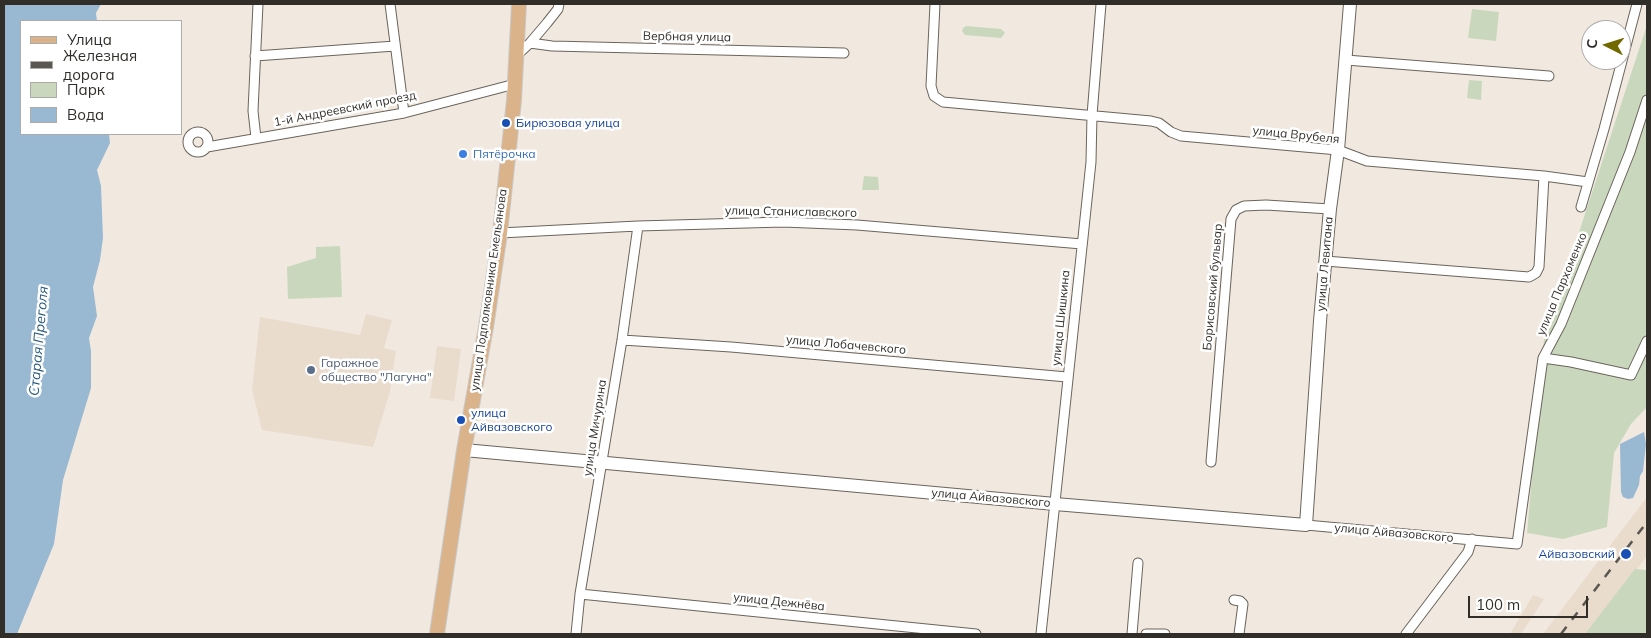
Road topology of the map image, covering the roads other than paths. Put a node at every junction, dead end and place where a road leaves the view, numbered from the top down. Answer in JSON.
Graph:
{"nodes":[{"id":1,"x":258,"y":4,"type":"edge"},
{"id":2,"x":390,"y":4,"type":"edge"},
{"id":3,"x":519,"y":4,"type":"edge"},
{"id":4,"x":559,"y":4,"type":"edge"},
{"id":5,"x":935,"y":4,"type":"edge"},
{"id":6,"x":1101,"y":4,"type":"edge"},
{"id":7,"x":1350,"y":4,"type":"edge"},
{"id":8,"x":1637,"y":4,"type":"edge"},
{"id":9,"x":530,"y":43,"type":"junction"},
{"id":10,"x":395,"y":46,"type":"junction"},
{"id":11,"x":844,"y":53,"type":"dead end"},
{"id":12,"x":518,"y":54,"type":"junction"},
{"id":13,"x":255,"y":56,"type":"junction"},
{"id":14,"x":1346,"y":60,"type":"junction"},
{"id":15,"x":1549,"y":76,"type":"dead end"},
{"id":16,"x":515,"y":84,"type":"junction"},
{"id":17,"x":1647,"y":100,"type":"edge"},
{"id":18,"x":404,"y":113,"type":"junction"},
{"id":19,"x":1092,"y":114,"type":"junction"},
{"id":20,"x":256,"y":138,"type":"junction"},
{"id":21,"x":207,"y":147,"type":"dead end"},
{"id":22,"x":1338,"y":150,"type":"junction"},
{"id":23,"x":1544,"y":176,"type":"junction"},
{"id":24,"x":1588,"y":182,"type":"junction"},
{"id":25,"x":1581,"y":208,"type":"dead end"},
{"id":26,"x":1330,"y":209,"type":"junction"},
{"id":27,"x":638,"y":226,"type":"junction"},
{"id":28,"x":500,"y":233,"type":"junction"},
{"id":29,"x":1082,"y":244,"type":"junction"},
{"id":30,"x":1325,"y":261,"type":"junction"},
{"id":31,"x":622,"y":340,"type":"junction"},
{"id":32,"x":1647,"y":341,"type":"edge"},
{"id":33,"x":1543,"y":358,"type":"junction"},
{"id":34,"x":1067,"y":377,"type":"junction"},
{"id":35,"x":464,"y":450,"type":"junction"},
{"id":36,"x":602,"y":462,"type":"junction"},
{"id":37,"x":1211,"y":462,"type":"dead end"},
{"id":38,"x":1055,"y":504,"type":"junction"},
{"id":39,"x":1306,"y":525,"type":"junction"},
{"id":40,"x":1472,"y":539,"type":"junction"},
{"id":41,"x":1517,"y":544,"type":"joint"},
{"id":42,"x":1138,"y":563,"type":"dead end"},
{"id":43,"x":580,"y":594,"type":"junction"},
{"id":44,"x":1234,"y":600,"type":"dead end"},
{"id":45,"x":437,"y":634,"type":"edge"},
{"id":46,"x":576,"y":634,"type":"edge"},
{"id":47,"x":976,"y":634,"type":"edge"},
{"id":48,"x":1041,"y":634,"type":"edge"},
{"id":49,"x":1132,"y":634,"type":"edge"},
{"id":50,"x":1146,"y":634,"type":"edge"},
{"id":51,"x":1165,"y":634,"type":"edge"},
{"id":52,"x":1239,"y":634,"type":"edge"},
{"id":53,"x":1406,"y":634,"type":"edge"}],
"edges":[{"from":1,"to":13,"type":"street"},
{"from":2,"to":10,"type":"street"},
{"from":3,"to":12,"type":"main road","name":"улица Подполковника Емельянова"},
{"from":4,"to":9,"type":"street"},
{"from":5,"to":19,"type":"street","name":"улица Врубеля"},
{"from":6,"to":19,"type":"street","name":"улица Шишкина"},
{"from":7,"to":14,"type":"street","name":"улица Левитана"},
{"from":8,"to":24,"type":"street"},
{"from":9,"to":11,"type":"street","name":"Вербная улица"},
{"from":9,"to":12,"type":"street"},
{"from":10,"to":13,"type":"street"},
{"from":10,"to":18,"type":"street"},
{"from":12,"to":16,"type":"main road","name":"улица Подполковника Емельянова"},
{"from":13,"to":20,"type":"street"},
{"from":14,"to":15,"type":"street"},
{"from":14,"to":22,"type":"street","name":"улица Левитана"},
{"from":16,"to":18,"type":"street","name":"1-й Андреевский проезд"},
{"from":16,"to":28,"type":"main road","name":"улица Подполковника Емельянова"},
{"from":17,"to":33,"type":"street","name":"улица Пархоменко"},
{"from":18,"to":20,"type":"street","name":"1-й Андреевский проезд"},
{"from":19,"to":22,"type":"street","name":"улица Врубеля"},
{"from":19,"to":29,"type":"street","name":"улица Шишкина"},
{"from":20,"to":21,"type":"street","name":"1-й Андреевский проезд"},
{"from":22,"to":23,"type":"street","name":"улица Врубеля"},
{"from":22,"to":26,"type":"street","name":"улица Левитана"},
{"from":23,"to":24,"type":"street","name":"улица Врубеля"},
{"from":23,"to":30,"type":"street"},
{"from":24,"to":25,"type":"street"},
{"from":26,"to":30,"type":"street","name":"улица Левитана"},
{"from":26,"to":37,"type":"street","name":"Борисовский бульвар"},
{"from":27,"to":28,"type":"street","name":"улица Станиславского"},
{"from":27,"to":29,"type":"street","name":"улица Станиславского"},
{"from":27,"to":31,"type":"street","name":"улица Мичурина"},
{"from":28,"to":35,"type":"main road","name":"улица Подполковника Емельянова"},
{"from":29,"to":34,"type":"street","name":"улица Шишкина"},
{"from":30,"to":39,"type":"street","name":"улица Левитана"},
{"from":31,"to":34,"type":"street","name":"улица Лобачевского"},
{"from":31,"to":36,"type":"street","name":"улица Мичурина"},
{"from":32,"to":33,"type":"street"},
{"from":33,"to":41,"type":"street","name":"улица Пархоменко"},
{"from":34,"to":38,"type":"street","name":"улица Шишкина"},
{"from":35,"to":36,"type":"street","name":"улица Айвазовского"},
{"from":35,"to":45,"type":"main road","name":"улица Подполковника Емельянова"},
{"from":36,"to":38,"type":"street","name":"улица Айвазовского"},
{"from":36,"to":43,"type":"street","name":"улица Мичурина"},
{"from":38,"to":39,"type":"street","name":"улица Айвазовского"},
{"from":38,"to":48,"type":"street","name":"улица Шишкина"},
{"from":39,"to":40,"type":"street","name":"улица Айвазовского"},
{"from":40,"to":41,"type":"street","name":"улица Айвазовского"},
{"from":40,"to":53,"type":"street"},
{"from":42,"to":49,"type":"street"},
{"from":43,"to":46,"type":"street","name":"улица Мичурина"},
{"from":43,"to":47,"type":"street","name":"улица Дежнёва"},
{"from":44,"to":52,"type":"street"},
{"from":50,"to":51,"type":"street"}]}
